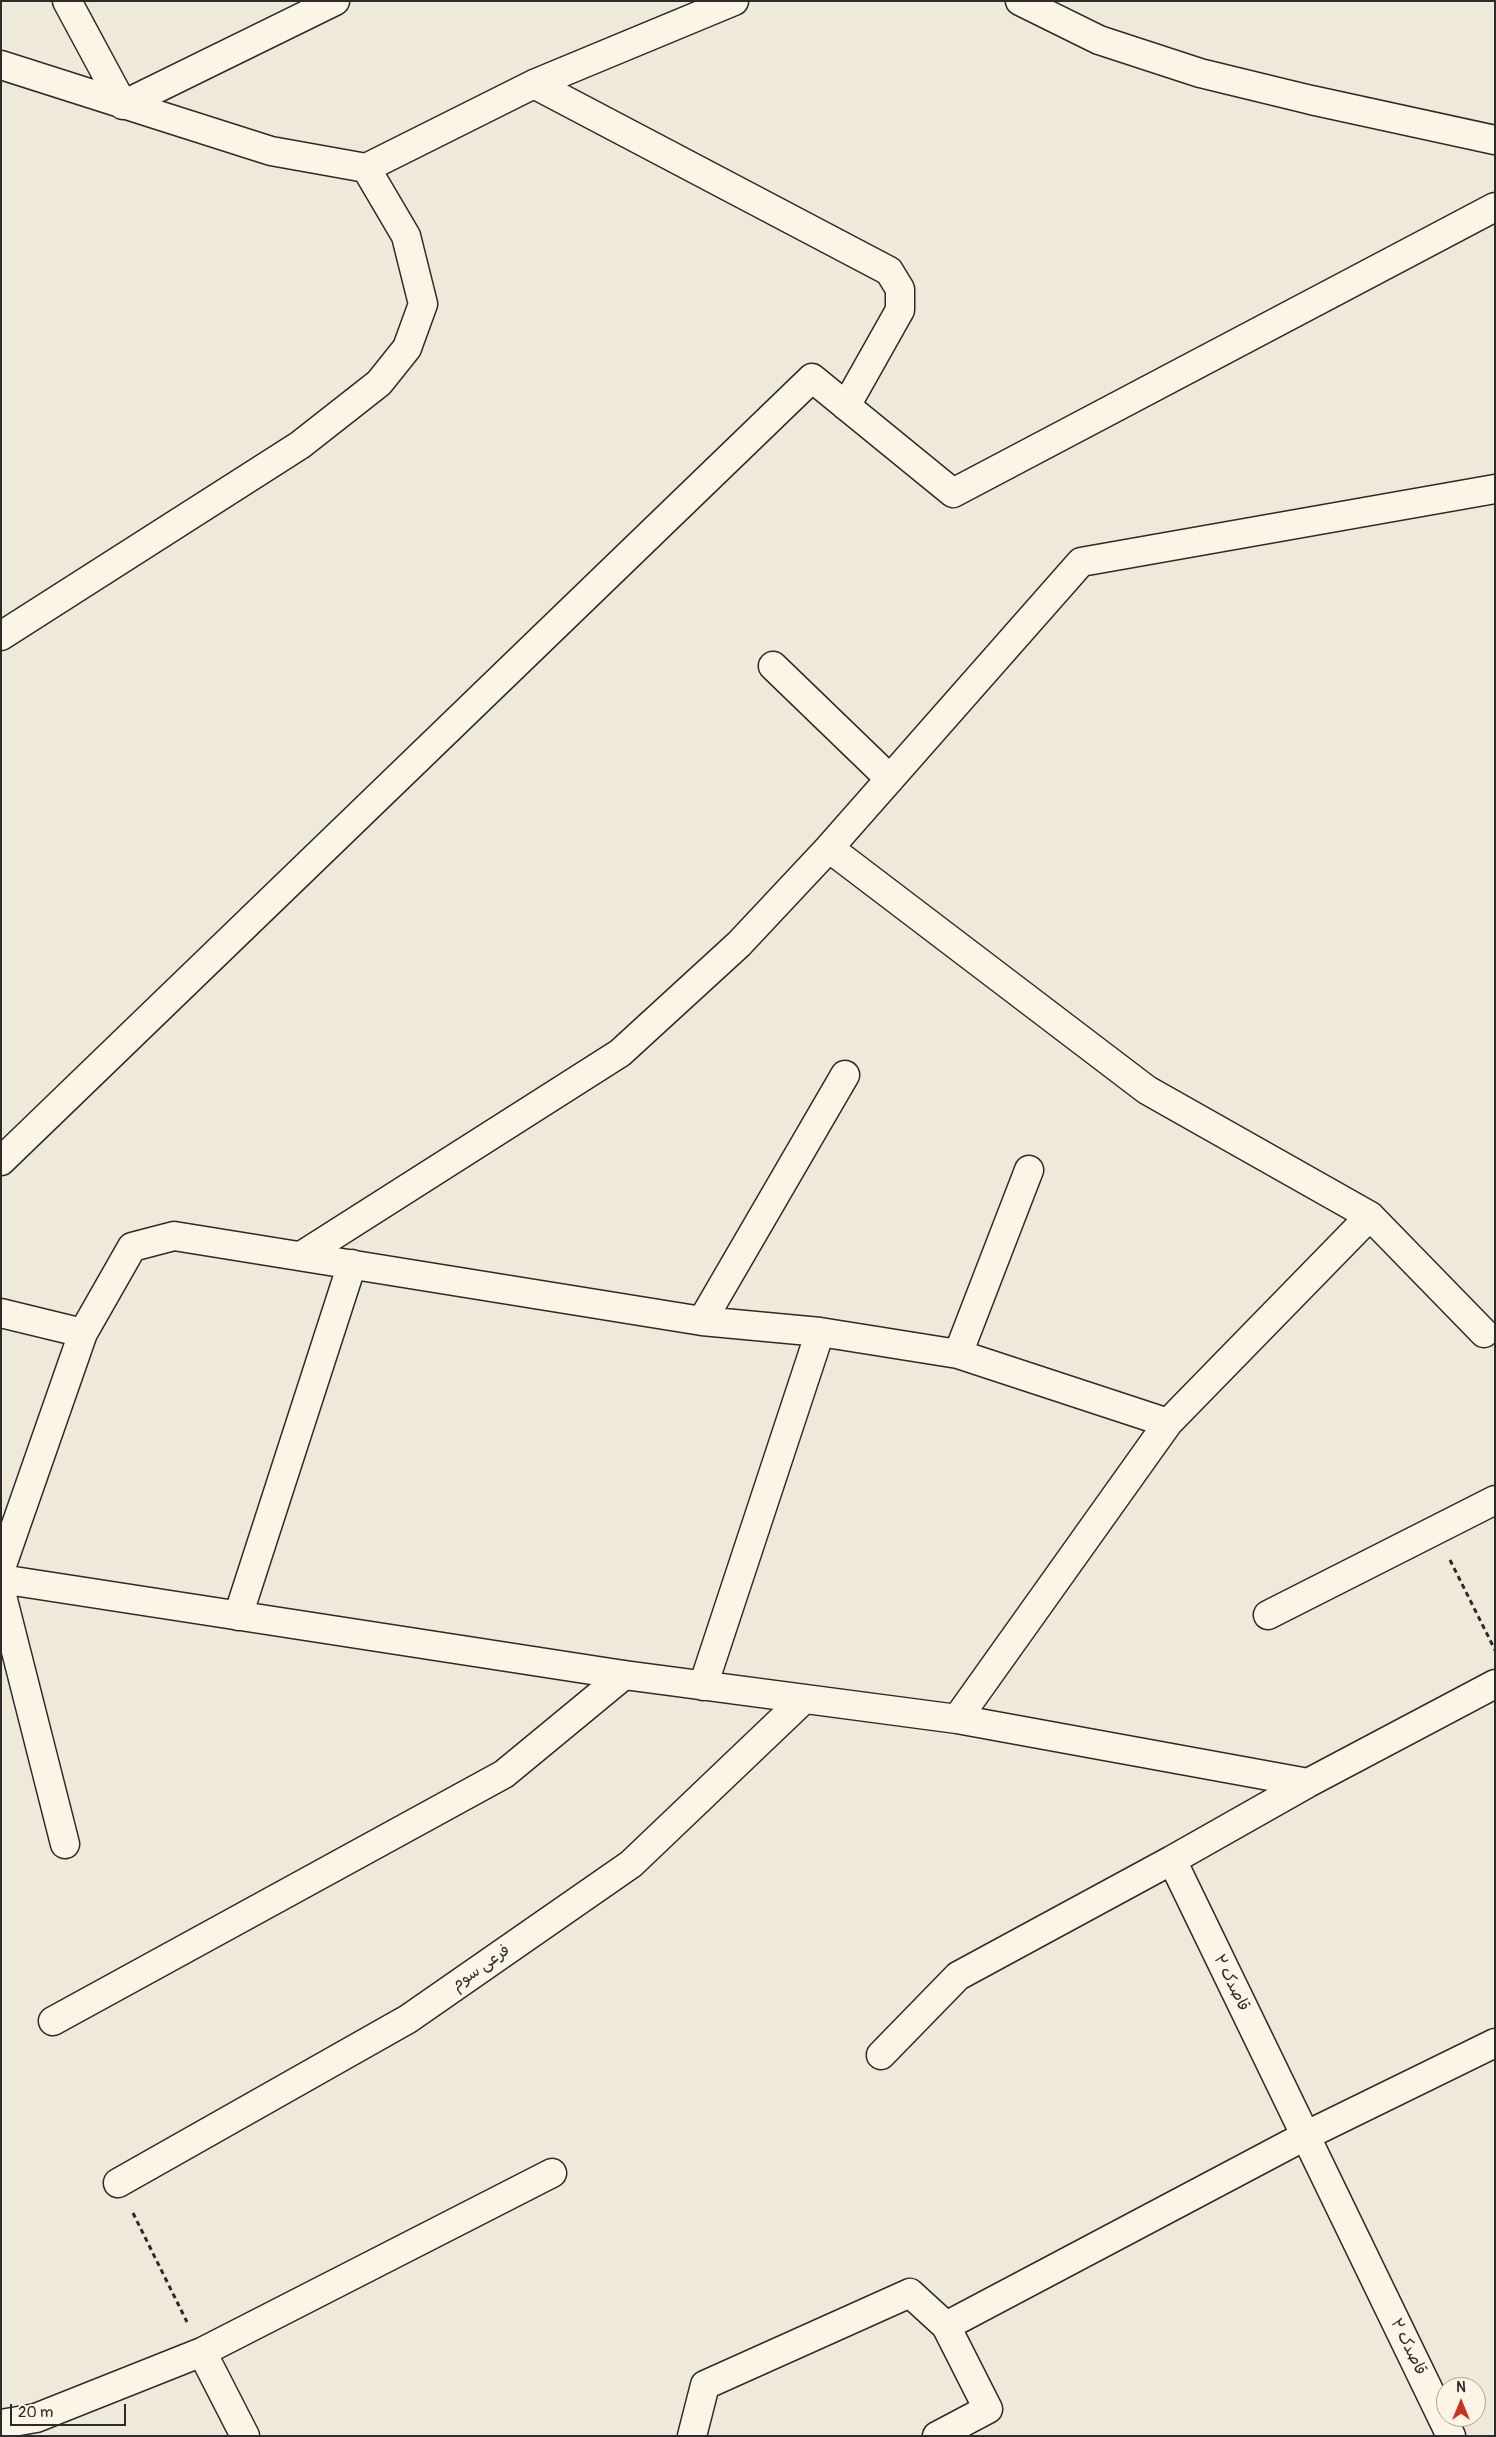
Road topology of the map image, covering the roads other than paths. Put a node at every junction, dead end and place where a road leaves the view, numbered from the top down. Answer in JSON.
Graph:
{"nodes":[{"id":1,"x":67,"y":1,"type":"edge"},
{"id":2,"x":335,"y":1,"type":"edge"},
{"id":3,"x":734,"y":1,"type":"edge"},
{"id":4,"x":1020,"y":1,"type":"edge"},
{"id":5,"x":1,"y":65,"type":"edge"},
{"id":6,"x":534,"y":84,"type":"junction"},
{"id":7,"x":123,"y":105,"type":"junction"},
{"id":8,"x":1495,"y":140,"type":"edge"},
{"id":9,"x":366,"y":168,"type":"junction"},
{"id":10,"x":1495,"y":207,"type":"edge"},
{"id":11,"x":846,"y":406,"type":"junction"},
{"id":12,"x":1495,"y":489,"type":"edge"},
{"id":13,"x":1,"y":636,"type":"edge"},
{"id":14,"x":773,"y":666,"type":"dead end"},
{"id":15,"x":890,"y":779,"type":"junction"},
{"id":16,"x":829,"y":848,"type":"junction"},
{"id":17,"x":846,"y":1074,"type":"dead end"},
{"id":18,"x":1,"y":1161,"type":"edge"},
{"id":19,"x":1029,"y":1170,"type":"dead end"},
{"id":20,"x":1370,"y":1216,"type":"junction"},
{"id":21,"x":301,"y":1256,"type":"junction"},
{"id":22,"x":352,"y":1264,"type":"junction"},
{"id":23,"x":1,"y":1313,"type":"edge"},
{"id":24,"x":702,"y":1321,"type":"junction"},
{"id":25,"x":820,"y":1332,"type":"junction"},
{"id":26,"x":82,"y":1333,"type":"junction"},
{"id":27,"x":1484,"y":1334,"type":"dead end"},
{"id":28,"x":958,"y":1354,"type":"junction"},
{"id":29,"x":1168,"y":1423,"type":"junction"},
{"id":30,"x":1495,"y":1500,"type":"edge"},
{"id":31,"x":1,"y":1568,"type":"edge"},
{"id":32,"x":1,"y":1579,"type":"edge"},
{"id":33,"x":1,"y":1592,"type":"edge"},
{"id":34,"x":1268,"y":1615,"type":"dead end"},
{"id":35,"x":238,"y":1616,"type":"junction"},
{"id":36,"x":624,"y":1675,"type":"junction"},
{"id":37,"x":1495,"y":1684,"type":"edge"},
{"id":38,"x":703,"y":1686,"type":"junction"},
{"id":39,"x":804,"y":1699,"type":"junction"},
{"id":40,"x":957,"y":1719,"type":"junction"},
{"id":41,"x":1308,"y":1783,"type":"junction"},
{"id":42,"x":65,"y":1844,"type":"dead end"},
{"id":43,"x":1172,"y":1860,"type":"junction"},
{"id":44,"x":53,"y":2021,"type":"dead end"},
{"id":45,"x":1495,"y":2044,"type":"edge"},
{"id":46,"x":881,"y":2055,"type":"dead end"},
{"id":47,"x":1305,"y":2136,"type":"junction"},
{"id":48,"x":552,"y":2173,"type":"dead end"},
{"id":49,"x":118,"y":2183,"type":"road end"},
{"id":50,"x":946,"y":2326,"type":"junction"},
{"id":51,"x":202,"y":2352,"type":"junction"},
{"id":52,"x":1,"y":2424,"type":"edge"},
{"id":53,"x":245,"y":2436,"type":"edge"},
{"id":54,"x":692,"y":2436,"type":"edge"},
{"id":55,"x":938,"y":2436,"type":"edge"},
{"id":56,"x":1451,"y":2436,"type":"edge"}],
"edges":[{"from":1,"to":7,"type":"street"},
{"from":2,"to":7,"type":"street"},
{"from":3,"to":6,"type":"street"},
{"from":4,"to":8,"type":"street"},
{"from":5,"to":7,"type":"street"},
{"from":6,"to":9,"type":"street"},
{"from":6,"to":11,"type":"street"},
{"from":7,"to":9,"type":"street"},
{"from":9,"to":13,"type":"street"},
{"from":10,"to":11,"type":"street"},
{"from":11,"to":18,"type":"street"},
{"from":12,"to":15,"type":"street"},
{"from":14,"to":15,"type":"street"},
{"from":15,"to":16,"type":"street"},
{"from":16,"to":20,"type":"street"},
{"from":16,"to":21,"type":"street"},
{"from":17,"to":24,"type":"street"},
{"from":19,"to":28,"type":"street"},
{"from":20,"to":27,"type":"street"},
{"from":20,"to":29,"type":"street"},
{"from":21,"to":22,"type":"street"},
{"from":21,"to":26,"type":"street"},
{"from":22,"to":24,"type":"street"},
{"from":22,"to":35,"type":"street"},
{"from":23,"to":26,"type":"street"},
{"from":24,"to":25,"type":"street"},
{"from":25,"to":28,"type":"street"},
{"from":25,"to":38,"type":"street"},
{"from":26,"to":31,"type":"street"},
{"from":28,"to":29,"type":"street"},
{"from":29,"to":40,"type":"street"},
{"from":30,"to":34,"type":"street"},
{"from":32,"to":35,"type":"street"},
{"from":33,"to":42,"type":"street"},
{"from":35,"to":36,"type":"street"},
{"from":36,"to":38,"type":"street"},
{"from":36,"to":44,"type":"street"},
{"from":37,"to":41,"type":"street"},
{"from":38,"to":39,"type":"street"},
{"from":39,"to":40,"type":"street"},
{"from":39,"to":49,"type":"street","name":"فرعی سوم"},
{"from":40,"to":41,"type":"street"},
{"from":41,"to":43,"type":"street"},
{"from":43,"to":46,"type":"street"},
{"from":43,"to":47,"type":"street","name":"قاصدک ۲"},
{"from":45,"to":47,"type":"street"},
{"from":47,"to":50,"type":"street"},
{"from":47,"to":56,"type":"street","name":"قاصدک ۲"},
{"from":48,"to":51,"type":"street"},
{"from":50,"to":54,"type":"street"},
{"from":50,"to":55,"type":"street"},
{"from":51,"to":52,"type":"street"},
{"from":51,"to":53,"type":"street"}]}
